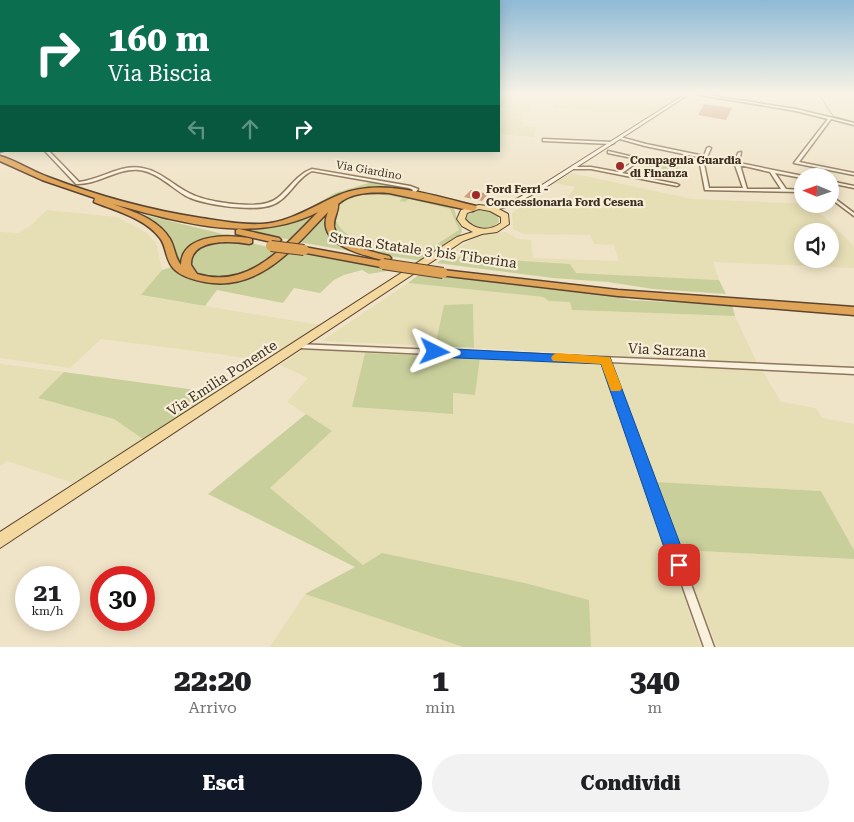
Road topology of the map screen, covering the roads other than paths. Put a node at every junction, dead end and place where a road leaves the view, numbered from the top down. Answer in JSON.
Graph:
{"nodes":[{"id":1,"x":642,"y":123,"type":"edge"},
{"id":2,"x":826,"y":123,"type":"edge"},
{"id":3,"x":629,"y":132,"type":"junction"},
{"id":4,"x":544,"y":140,"type":"dead end"},
{"id":5,"x":617,"y":140,"type":"junction"},
{"id":6,"x":630,"y":140,"type":"junction"},
{"id":7,"x":708,"y":148,"type":"dead end"},
{"id":8,"x":48,"y":152,"type":"edge"},
{"id":9,"x":608,"y":152,"type":"dead end"},
{"id":10,"x":740,"y":153,"type":"dead end"},
{"id":11,"x":704,"y":157,"type":"junction"},
{"id":12,"x":0,"y":158,"type":"edge"},
{"id":13,"x":587,"y":160,"type":"junction"},
{"id":14,"x":0,"y":162,"type":"edge"},
{"id":15,"x":581,"y":164,"type":"junction"},
{"id":16,"x":737,"y":164,"type":"junction"},
{"id":17,"x":574,"y":168,"type":"junction"},
{"id":18,"x":594,"y":168,"type":"junction"},
{"id":19,"x":771,"y":170,"type":"junction"},
{"id":20,"x":619,"y":173,"type":"junction"},
{"id":21,"x":854,"y":174,"type":"edge"},
{"id":22,"x":794,"y":175,"type":"edge"},
{"id":23,"x":839,"y":184,"type":"edge"},
{"id":24,"x":677,"y":185,"type":"dead end"},
{"id":25,"x":854,"y":187,"type":"edge"},
{"id":26,"x":745,"y":189,"type":"junction"},
{"id":27,"x":784,"y":190,"type":"junction"},
{"id":28,"x":794,"y":191,"type":"edge"},
{"id":29,"x":411,"y":195,"type":"junction"},
{"id":30,"x":341,"y":197,"type":"junction"},
{"id":31,"x":97,"y":200,"type":"junction"},
{"id":32,"x":839,"y":203,"type":"edge"},
{"id":33,"x":510,"y":204,"type":"junction"},
{"id":34,"x":492,"y":209,"type":"junction"},
{"id":35,"x":468,"y":210,"type":"junction"},
{"id":36,"x":503,"y":214,"type":"junction"},
{"id":37,"x":854,"y":215,"type":"edge"},
{"id":38,"x":180,"y":218,"type":"junction"},
{"id":39,"x":468,"y":227,"type":"junction"},
{"id":40,"x":482,"y":231,"type":"junction"},
{"id":41,"x":460,"y":240,"type":"junction"},
{"id":42,"x":273,"y":243,"type":"junction"},
{"id":43,"x":385,"y":261,"type":"junction"},
{"id":44,"x":444,"y":271,"type":"junction"},
{"id":45,"x":192,"y":276,"type":"junction"},
{"id":46,"x":854,"y":306,"type":"edge"},
{"id":47,"x":854,"y":311,"type":"edge"},
{"id":48,"x":299,"y":346,"type":"junction"},
{"id":49,"x":606,"y":360,"type":"junction"},
{"id":50,"x":854,"y":371,"type":"edge"},
{"id":51,"x":0,"y":542,"type":"edge"},
{"id":52,"x":709,"y":647,"type":"edge"}],
"edges":[{"from":1,"to":3,"type":"main road"},
{"from":2,"to":21,"type":"street"},
{"from":3,"to":5,"type":"main road"},
{"from":3,"to":6,"type":"street"},
{"from":4,"to":5,"type":"street"},
{"from":5,"to":6,"type":"street"},
{"from":5,"to":13,"type":"main road"},
{"from":6,"to":11,"type":"street"},
{"from":7,"to":11,"type":"street"},
{"from":8,"to":29,"type":"street","name":"Via Giardino"},
{"from":9,"to":20,"type":"street"},
{"from":10,"to":16,"type":"street"},
{"from":11,"to":16,"type":"street"},
{"from":11,"to":26,"type":"street"},
{"from":12,"to":38,"type":"highway"},
{"from":13,"to":15,"type":"main road"},
{"from":13,"to":18,"type":"street"},
{"from":14,"to":31,"type":"highway"},
{"from":15,"to":17,"type":"main road"},
{"from":15,"to":18,"type":"street"},
{"from":16,"to":19,"type":"street"},
{"from":16,"to":26,"type":"street"},
{"from":17,"to":18,"type":"street"},
{"from":17,"to":33,"type":"main road"},
{"from":18,"to":20,"type":"street"},
{"from":19,"to":22,"type":"street"},
{"from":19,"to":27,"type":"street"},
{"from":20,"to":24,"type":"street"},
{"from":23,"to":25,"type":"street"},
{"from":26,"to":27,"type":"street"},
{"from":27,"to":28,"type":"street"},
{"from":29,"to":30,"type":"highway"},
{"from":29,"to":35,"type":"highway"},
{"from":30,"to":38,"type":"highway"},
{"from":30,"to":43,"type":"highway"},
{"from":30,"to":45,"type":"highway"},
{"from":31,"to":42,"type":"highway"},
{"from":31,"to":45,"type":"highway"},
{"from":32,"to":37,"type":"street"},
{"from":33,"to":34,"type":"main road"},
{"from":33,"to":36,"type":"main road"},
{"from":34,"to":35,"type":"main road"},
{"from":34,"to":36,"type":"main road"},
{"from":35,"to":39,"type":"main road"},
{"from":36,"to":40,"type":"main road","name":"Via Emilia Ponente"},
{"from":38,"to":42,"type":"highway"},
{"from":39,"to":40,"type":"main road"},
{"from":39,"to":41,"type":"main road","name":"Via Emilia Ponente"},
{"from":40,"to":41,"type":"main road","name":"Via Emilia Ponente"},
{"from":41,"to":48,"type":"main road","name":"Via Emilia Ponente"},
{"from":42,"to":43,"type":"highway","name":"Strada Statale 3 bis Tiberina","bridge":true},
{"from":42,"to":45,"type":"highway"},
{"from":43,"to":44,"type":"highway","name":"Strada Statale 3 bis Tiberina","bridge":true},
{"from":44,"to":46,"type":"highway","name":"Strada Statale 3 bis Tiberina"},
{"from":44,"to":47,"type":"highway","name":"Strada Statale 3 bis Tiberina"},
{"from":48,"to":49,"type":"street","name":"Via Sarzana"},
{"from":48,"to":51,"type":"main road","name":"Via Emilia Ponente"},
{"from":49,"to":50,"type":"street","name":"Via Sarzana"},
{"from":49,"to":52,"type":"street"}]}
